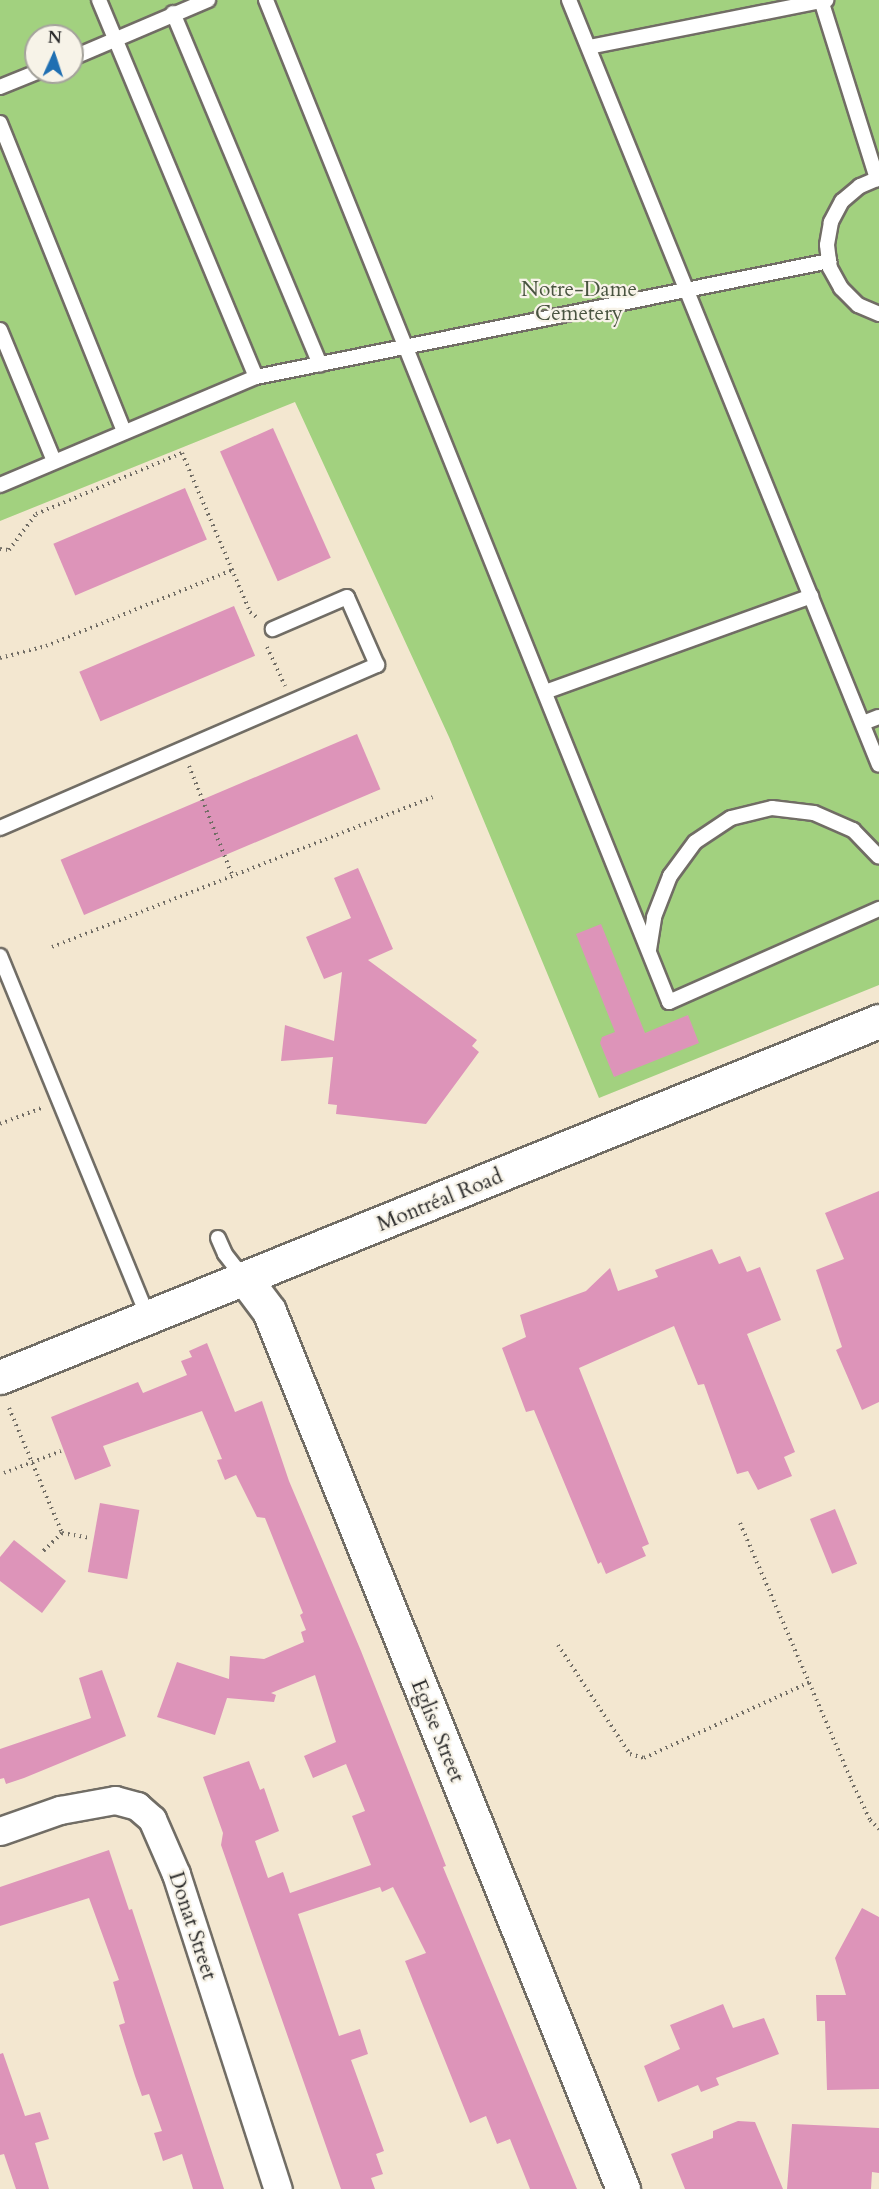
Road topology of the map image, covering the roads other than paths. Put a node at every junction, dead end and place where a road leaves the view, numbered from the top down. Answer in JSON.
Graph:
{"nodes":[{"id":1,"x":99,"y":0,"type":"edge"},
{"id":2,"x":208,"y":0,"type":"edge"},
{"id":3,"x":266,"y":0,"type":"edge"},
{"id":4,"x":569,"y":0,"type":"edge"},
{"id":5,"x":822,"y":0,"type":"edge"},
{"id":6,"x":173,"y":13,"type":"junction"},
{"id":7,"x":115,"y":40,"type":"junction"},
{"id":8,"x":589,"y":47,"type":"junction"},
{"id":9,"x":84,"y":53,"type":"edge"},
{"id":10,"x":24,"y":77,"type":"edge"},
{"id":11,"x":0,"y":87,"type":"edge"},
{"id":12,"x":0,"y":123,"type":"edge"},
{"id":13,"x":878,"y":178,"type":"edge"},
{"id":14,"x":829,"y":261,"type":"junction"},
{"id":15,"x":687,"y":290,"type":"junction"},
{"id":16,"x":879,"y":314,"type":"edge"},
{"id":17,"x":0,"y":330,"type":"edge"},
{"id":18,"x":405,"y":344,"type":"junction"},
{"id":19,"x":320,"y":365,"type":"junction"},
{"id":20,"x":256,"y":377,"type":"junction"},
{"id":21,"x":124,"y":432,"type":"junction"},
{"id":22,"x":54,"y":461,"type":"junction"},
{"id":23,"x":0,"y":485,"type":"edge"},
{"id":24,"x":811,"y":596,"type":"junction"},
{"id":25,"x":273,"y":629,"type":"road end"},
{"id":26,"x":545,"y":692,"type":"junction"},
{"id":27,"x":879,"y":717,"type":"edge"},
{"id":28,"x":863,"y":723,"type":"junction"},
{"id":29,"x":879,"y":765,"type":"edge"},
{"id":30,"x":0,"y":828,"type":"edge"},
{"id":31,"x":879,"y":857,"type":"edge"},
{"id":32,"x":879,"y":909,"type":"edge"},
{"id":33,"x":649,"y":952,"type":"junction"},
{"id":34,"x":0,"y":956,"type":"edge"},
{"id":35,"x":879,"y":1021,"type":"edge"},
{"id":36,"x":218,"y":1238,"type":"dead end"},
{"id":37,"x":244,"y":1279,"type":"junction"},
{"id":38,"x":148,"y":1317,"type":"junction"},
{"id":39,"x":4,"y":1392,"type":"edge"},
{"id":40,"x":0,"y":1831,"type":"edge"},
{"id":41,"x":278,"y":2189,"type":"edge"},
{"id":42,"x":622,"y":2189,"type":"edge"}],
"edges":[{"from":1,"to":7,"type":"lane"},
{"from":2,"to":6,"type":"lane"},
{"from":3,"to":18,"type":"lane"},
{"from":4,"to":8,"type":"lane"},
{"from":5,"to":8,"type":"lane"},
{"from":5,"to":13,"type":"lane"},
{"from":6,"to":7,"type":"lane"},
{"from":6,"to":19,"type":"lane"},
{"from":7,"to":9,"type":"lane"},
{"from":7,"to":20,"type":"lane"},
{"from":8,"to":15,"type":"lane"},
{"from":10,"to":11,"type":"lane"},
{"from":12,"to":21,"type":"lane"},
{"from":13,"to":14,"type":"lane"},
{"from":14,"to":15,"type":"lane"},
{"from":14,"to":16,"type":"lane"},
{"from":15,"to":18,"type":"lane"},
{"from":15,"to":24,"type":"lane"},
{"from":17,"to":22,"type":"lane"},
{"from":18,"to":19,"type":"lane"},
{"from":18,"to":26,"type":"lane"},
{"from":19,"to":20,"type":"lane"},
{"from":20,"to":21,"type":"lane"},
{"from":21,"to":22,"type":"lane"},
{"from":22,"to":23,"type":"lane"},
{"from":24,"to":26,"type":"lane"},
{"from":24,"to":28,"type":"lane"},
{"from":25,"to":30,"type":"lane"},
{"from":26,"to":33,"type":"lane"},
{"from":27,"to":28,"type":"lane"},
{"from":28,"to":29,"type":"lane"},
{"from":31,"to":33,"type":"lane"},
{"from":32,"to":33,"type":"lane"},
{"from":34,"to":38,"type":"lane"},
{"from":35,"to":37,"type":"street","name":"Montréal Road"},
{"from":36,"to":37,"type":"lane"},
{"from":37,"to":38,"type":"street","name":"Montréal Road"},
{"from":37,"to":42,"type":"street","name":"Eglise Street"},
{"from":38,"to":39,"type":"street","name":"Montréal Road"},
{"from":40,"to":41,"type":"street","name":"Donat Street"}]}
